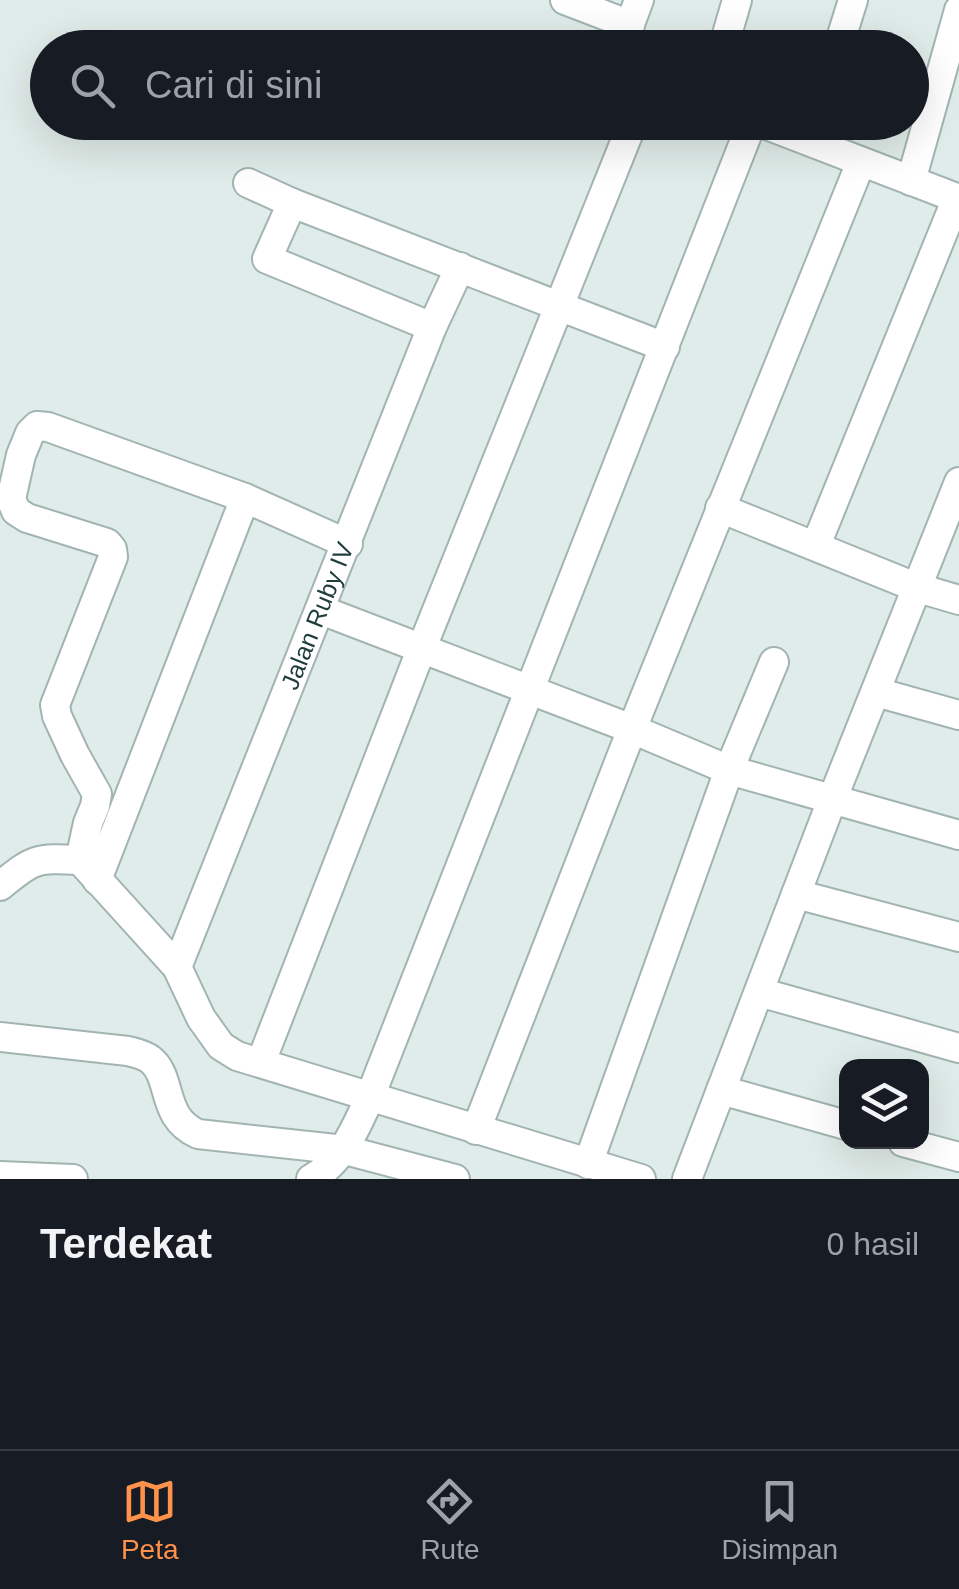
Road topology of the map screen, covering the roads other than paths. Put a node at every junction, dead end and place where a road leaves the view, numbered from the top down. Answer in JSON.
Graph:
{"nodes":[{"id":1,"x":565,"y":0,"type":"edge"},
{"id":2,"x":738,"y":0,"type":"edge"},
{"id":3,"x":853,"y":0,"type":"edge"},
{"id":4,"x":959,"y":10,"type":"edge"},
{"id":5,"x":630,"y":24,"type":"edge"},
{"id":6,"x":729,"y":30,"type":"edge"},
{"id":7,"x":844,"y":30,"type":"edge"},
{"id":8,"x":929,"y":117,"type":"edge"},
{"id":9,"x":626,"y":140,"type":"edge"},
{"id":10,"x":749,"y":140,"type":"edge"},
{"id":11,"x":824,"y":140,"type":"edge"},
{"id":12,"x":923,"y":140,"type":"edge"},
{"id":13,"x":861,"y":162,"type":"junction"},
{"id":14,"x":911,"y":181,"type":"junction"},
{"id":15,"x":248,"y":183,"type":"dead end"},
{"id":16,"x":958,"y":199,"type":"edge"},
{"id":17,"x":292,"y":203,"type":"junction"},
{"id":18,"x":460,"y":267,"type":"junction"},
{"id":19,"x":558,"y":306,"type":"junction"},
{"id":20,"x":432,"y":327,"type":"junction"},
{"id":21,"x":665,"y":347,"type":"junction"},
{"id":22,"x":959,"y":482,"type":"edge"},
{"id":23,"x":245,"y":498,"type":"junction"},
{"id":24,"x":720,"y":508,"type":"junction"},
{"id":25,"x":348,"y":544,"type":"junction"},
{"id":26,"x":816,"y":545,"type":"junction"},
{"id":27,"x":918,"y":588,"type":"junction"},
{"id":28,"x":959,"y":600,"type":"edge"},
{"id":29,"x":320,"y":610,"type":"junction"},
{"id":30,"x":421,"y":650,"type":"junction"},
{"id":31,"x":774,"y":662,"type":"dead end"},
{"id":32,"x":530,"y":692,"type":"junction"},
{"id":33,"x":876,"y":692,"type":"junction"},
{"id":34,"x":959,"y":716,"type":"edge"},
{"id":35,"x":632,"y":729,"type":"junction"},
{"id":36,"x":730,"y":770,"type":"junction"},
{"id":37,"x":832,"y":800,"type":"junction"},
{"id":38,"x":959,"y":835,"type":"edge"},
{"id":39,"x":89,"y":870,"type":"junction"},
{"id":40,"x":0,"y":886,"type":"edge"},
{"id":41,"x":796,"y":894,"type":"junction"},
{"id":42,"x":959,"y":937,"type":"edge"},
{"id":43,"x":177,"y":967,"type":"junction"},
{"id":44,"x":758,"y":992,"type":"junction"},
{"id":45,"x":0,"y":1038,"type":"edge"},
{"id":46,"x":959,"y":1048,"type":"edge"},
{"id":47,"x":261,"y":1062,"type":"junction"},
{"id":48,"x":721,"y":1090,"type":"junction"},
{"id":49,"x":370,"y":1097,"type":"junction"},
{"id":50,"x":839,"y":1124,"type":"edge"},
{"id":51,"x":476,"y":1130,"type":"junction"},
{"id":52,"x":929,"y":1149,"type":"edge"},
{"id":53,"x":345,"y":1150,"type":"junction"},
{"id":54,"x":959,"y":1157,"type":"edge"},
{"id":55,"x":588,"y":1164,"type":"junction"},
{"id":56,"x":2,"y":1177,"type":"edge"},
{"id":57,"x":57,"y":1178,"type":"edge"},
{"id":58,"x":311,"y":1179,"type":"edge"},
{"id":59,"x":455,"y":1179,"type":"edge"},
{"id":60,"x":641,"y":1179,"type":"edge"},
{"id":61,"x":687,"y":1179,"type":"edge"}],
"edges":[{"from":1,"to":5,"type":"street"},
{"from":2,"to":6,"type":"street"},
{"from":3,"to":7,"type":"street"},
{"from":4,"to":8,"type":"street"},
{"from":9,"to":19,"type":"street"},
{"from":10,"to":21,"type":"street"},
{"from":11,"to":13,"type":"street"},
{"from":12,"to":14,"type":"street"},
{"from":13,"to":14,"type":"street"},
{"from":13,"to":24,"type":"street"},
{"from":14,"to":16,"type":"street"},
{"from":15,"to":17,"type":"street"},
{"from":16,"to":26,"type":"street"},
{"from":17,"to":18,"type":"street"},
{"from":17,"to":20,"type":"street"},
{"from":18,"to":19,"type":"street"},
{"from":18,"to":20,"type":"street","name":"Jalan Ruby IV"},
{"from":19,"to":21,"type":"street"},
{"from":19,"to":30,"type":"street"},
{"from":20,"to":25,"type":"street","name":"Jalan Ruby IV"},
{"from":21,"to":32,"type":"street"},
{"from":22,"to":27,"type":"street"},
{"from":23,"to":25,"type":"street"},
{"from":23,"to":39,"type":"street"},
{"from":23,"to":39,"type":"street"},
{"from":24,"to":26,"type":"street"},
{"from":24,"to":35,"type":"street"},
{"from":25,"to":29,"type":"street","name":"Jalan Ruby IV"},
{"from":26,"to":27,"type":"street"},
{"from":27,"to":28,"type":"street"},
{"from":27,"to":33,"type":"street"},
{"from":29,"to":30,"type":"street"},
{"from":29,"to":43,"type":"street","name":"Jalan Ruby IV"},
{"from":30,"to":32,"type":"street"},
{"from":30,"to":47,"type":"street"},
{"from":31,"to":36,"type":"street"},
{"from":32,"to":35,"type":"street"},
{"from":32,"to":49,"type":"street"},
{"from":33,"to":34,"type":"street"},
{"from":33,"to":37,"type":"street"},
{"from":35,"to":36,"type":"street"},
{"from":35,"to":51,"type":"street"},
{"from":36,"to":37,"type":"street"},
{"from":36,"to":55,"type":"street"},
{"from":37,"to":38,"type":"street"},
{"from":37,"to":41,"type":"street"},
{"from":39,"to":40,"type":"street"},
{"from":39,"to":43,"type":"street"},
{"from":41,"to":42,"type":"street"},
{"from":41,"to":44,"type":"street"},
{"from":43,"to":47,"type":"street"},
{"from":44,"to":46,"type":"street"},
{"from":44,"to":48,"type":"street"},
{"from":45,"to":53,"type":"street"},
{"from":47,"to":49,"type":"street"},
{"from":48,"to":50,"type":"street"},
{"from":48,"to":61,"type":"street"},
{"from":49,"to":51,"type":"street"},
{"from":49,"to":53,"type":"street"},
{"from":51,"to":55,"type":"street"},
{"from":52,"to":54,"type":"street"},
{"from":53,"to":58,"type":"street"},
{"from":53,"to":59,"type":"street"},
{"from":55,"to":60,"type":"street"},
{"from":56,"to":57,"type":"street"}]}
